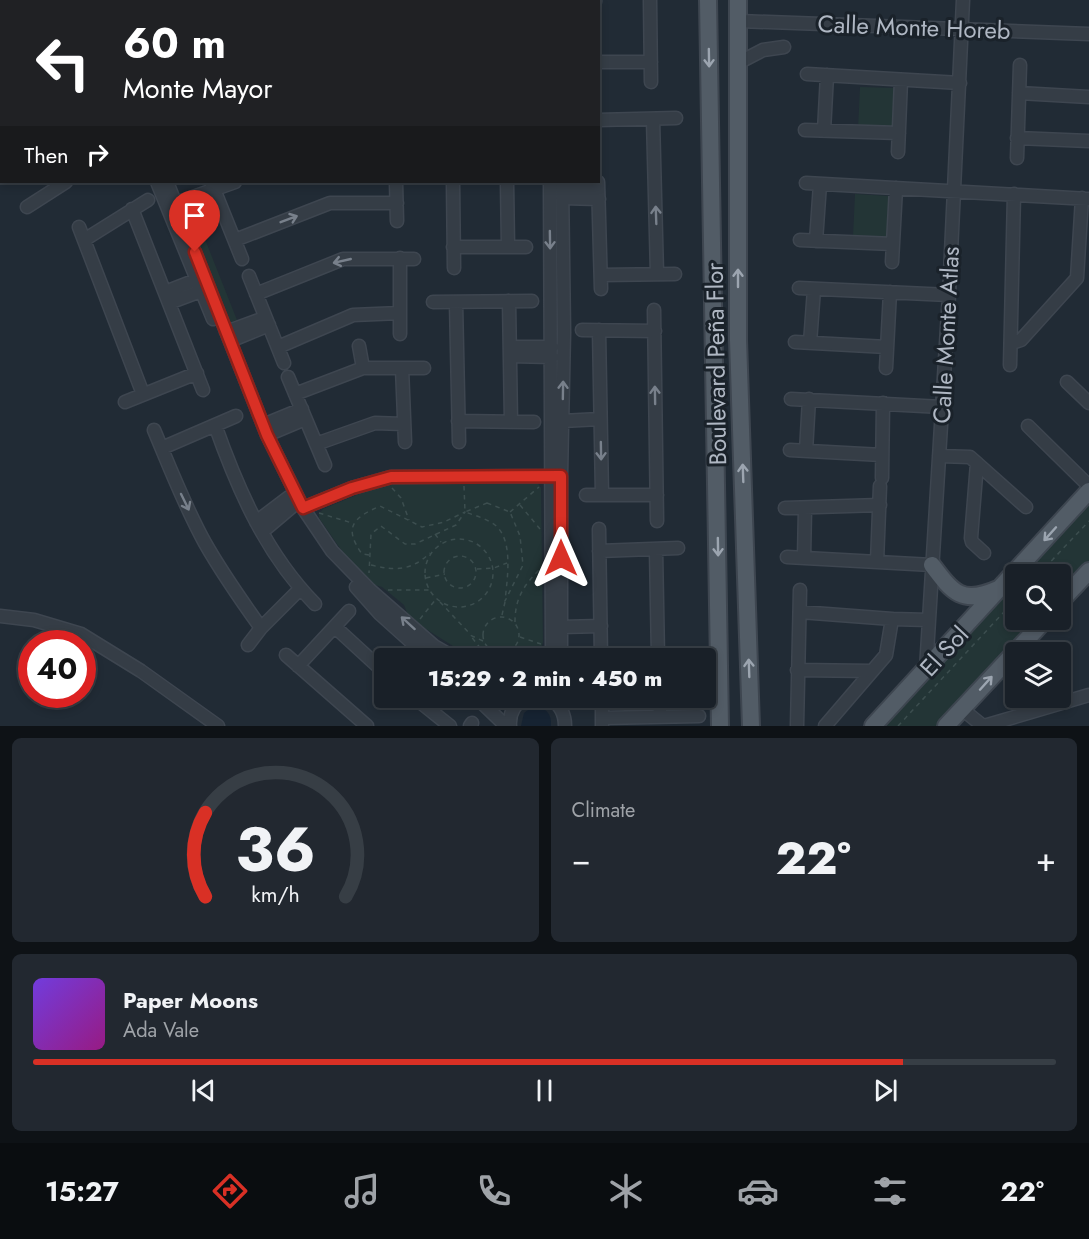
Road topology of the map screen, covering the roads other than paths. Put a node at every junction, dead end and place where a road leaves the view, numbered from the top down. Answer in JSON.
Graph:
{"nodes":[{"id":1,"x":650,"y":0,"type":"edge"},
{"id":2,"x":708,"y":0,"type":"edge"},
{"id":3,"x":738,"y":0,"type":"edge"},
{"id":4,"x":963,"y":0,"type":"edge"},
{"id":5,"x":738,"y":21,"type":"junction"},
{"id":6,"x":962,"y":28,"type":"junction"},
{"id":7,"x":1089,"y":34,"type":"edge"},
{"id":8,"x":784,"y":47,"type":"dead end"},
{"id":9,"x":600,"y":62,"type":"edge"},
{"id":10,"x":651,"y":62,"type":"junction"},
{"id":11,"x":738,"y":63,"type":"junction"},
{"id":12,"x":1020,"y":65,"type":"dead end"},
{"id":13,"x":807,"y":74,"type":"dead end"},
{"id":14,"x":827,"y":75,"type":"junction"},
{"id":15,"x":901,"y":80,"type":"junction"},
{"id":16,"x":651,"y":82,"type":"dead end"},
{"id":17,"x":960,"y":83,"type":"junction"},
{"id":18,"x":1019,"y":93,"type":"junction"},
{"id":19,"x":1089,"y":97,"type":"edge"},
{"id":20,"x":676,"y":118,"type":"dead end"},
{"id":21,"x":653,"y":119,"type":"junction"},
{"id":22,"x":600,"y":120,"type":"edge"},
{"id":23,"x":806,"y":130,"type":"dead end"},
{"id":24,"x":824,"y":131,"type":"junction"},
{"id":25,"x":899,"y":133,"type":"junction"},
{"id":26,"x":1017,"y":138,"type":"junction"},
{"id":27,"x":1089,"y":141,"type":"edge"},
{"id":28,"x":898,"y":152,"type":"dead end"},
{"id":29,"x":1017,"y":158,"type":"dead end"},
{"id":30,"x":43,"y":183,"type":"edge"},
{"id":31,"x":64,"y":183,"type":"edge"},
{"id":32,"x":157,"y":183,"type":"edge"},
{"id":33,"x":167,"y":183,"type":"edge"},
{"id":34,"x":232,"y":183,"type":"edge"},
{"id":35,"x":396,"y":183,"type":"edge"},
{"id":36,"x":453,"y":183,"type":"edge"},
{"id":37,"x":507,"y":183,"type":"edge"},
{"id":38,"x":550,"y":183,"type":"edge"},
{"id":39,"x":806,"y":183,"type":"dead end"},
{"id":40,"x":820,"y":184,"type":"junction"},
{"id":41,"x":896,"y":188,"type":"junction"},
{"id":42,"x":562,"y":189,"type":"edge"},
{"id":43,"x":598,"y":189,"type":"edge"},
{"id":44,"x":53,"y":190,"type":"junction"},
{"id":45,"x":214,"y":190,"type":"edge"},
{"id":46,"x":953,"y":191,"type":"junction"},
{"id":47,"x":1014,"y":194,"type":"junction"},
{"id":48,"x":1085,"y":198,"type":"edge"},
{"id":49,"x":148,"y":200,"type":"dead end"},
{"id":50,"x":397,"y":203,"type":"junction"},
{"id":51,"x":27,"y":207,"type":"dead end"},
{"id":52,"x":178,"y":208,"type":"junction"},
{"id":53,"x":132,"y":209,"type":"junction"},
{"id":54,"x":398,"y":221,"type":"dead end"},
{"id":55,"x":79,"y":227,"type":"dead end"},
{"id":56,"x":84,"y":240,"type":"junction"},
{"id":57,"x":235,"y":240,"type":"junction"},
{"id":58,"x":800,"y":240,"type":"dead end"},
{"id":59,"x":816,"y":241,"type":"junction"},
{"id":60,"x":893,"y":244,"type":"junction"},
{"id":61,"x":453,"y":247,"type":"junction"},
{"id":62,"x":508,"y":247,"type":"junction"},
{"id":63,"x":526,"y":247,"type":"dead end"},
{"id":64,"x":400,"y":258,"type":"junction"},
{"id":65,"x":242,"y":259,"type":"dead end"},
{"id":66,"x":414,"y":259,"type":"dead end"},
{"id":67,"x":892,"y":262,"type":"dead end"},
{"id":68,"x":454,"y":268,"type":"dead end"},
{"id":69,"x":675,"y":273,"type":"dead end"},
{"id":70,"x":657,"y":274,"type":"junction"},
{"id":71,"x":601,"y":275,"type":"junction"},
{"id":72,"x":249,"y":276,"type":"dead end"},
{"id":73,"x":199,"y":285,"type":"junction"},
{"id":74,"x":799,"y":288,"type":"dead end"},
{"id":75,"x":601,"y":289,"type":"dead end"},
{"id":76,"x":813,"y":289,"type":"junction"},
{"id":77,"x":890,"y":292,"type":"junction"},
{"id":78,"x":256,"y":294,"type":"junction"},
{"id":79,"x":949,"y":295,"type":"junction"},
{"id":80,"x":167,"y":297,"type":"junction"},
{"id":81,"x":510,"y":301,"type":"junction"},
{"id":82,"x":532,"y":301,"type":"dead end"},
{"id":83,"x":434,"y":302,"type":"dead end"},
{"id":84,"x":456,"y":302,"type":"junction"},
{"id":85,"x":654,"y":310,"type":"dead end"},
{"id":86,"x":400,"y":313,"type":"junction"},
{"id":87,"x":267,"y":321,"type":"junction"},
{"id":88,"x":582,"y":330,"type":"dead end"},
{"id":89,"x":598,"y":330,"type":"junction"},
{"id":90,"x":655,"y":331,"type":"junction"},
{"id":91,"x":400,"y":334,"type":"dead end"},
{"id":92,"x":228,"y":336,"type":"junction"},
{"id":93,"x":714,"y":340,"type":"junction"},
{"id":94,"x":738,"y":340,"type":"junction"},
{"id":95,"x":795,"y":342,"type":"dead end"},
{"id":96,"x":810,"y":343,"type":"junction"},
{"id":97,"x":1012,"y":343,"type":"junction"},
{"id":98,"x":359,"y":346,"type":"dead end"},
{"id":99,"x":278,"y":347,"type":"junction"},
{"id":100,"x":887,"y":347,"type":"junction"},
{"id":101,"x":510,"y":351,"type":"junction"},
{"id":102,"x":552,"y":352,"type":"junction"},
{"id":103,"x":284,"y":363,"type":"dead end"},
{"id":104,"x":1010,"y":365,"type":"dead end"},
{"id":105,"x":363,"y":368,"type":"junction"},
{"id":106,"x":402,"y":368,"type":"junction"},
{"id":107,"x":424,"y":368,"type":"dead end"},
{"id":108,"x":886,"y":368,"type":"dead end"},
{"id":109,"x":197,"y":373,"type":"junction"},
{"id":110,"x":288,"y":377,"type":"dead end"},
{"id":111,"x":1067,"y":382,"type":"dead end"},
{"id":112,"x":203,"y":390,"type":"dead end"},
{"id":113,"x":143,"y":394,"type":"junction"},
{"id":114,"x":295,"y":394,"type":"junction"},
{"id":115,"x":791,"y":399,"type":"dead end"},
{"id":116,"x":809,"y":399,"type":"junction"},
{"id":117,"x":125,"y":402,"type":"dead end"},
{"id":118,"x":883,"y":403,"type":"junction"},
{"id":119,"x":1089,"y":403,"type":"edge"},
{"id":120,"x":942,"y":407,"type":"junction"},
{"id":121,"x":303,"y":414,"type":"junction"},
{"id":122,"x":600,"y":415,"type":"junction"},
{"id":123,"x":236,"y":416,"type":"dead end"},
{"id":124,"x":562,"y":417,"type":"junction"},
{"id":125,"x":458,"y":421,"type":"junction"},
{"id":126,"x":511,"y":422,"type":"junction"},
{"id":127,"x":534,"y":422,"type":"dead end"},
{"id":128,"x":404,"y":424,"type":"junction"},
{"id":129,"x":214,"y":425,"type":"junction"},
{"id":130,"x":1028,"y":426,"type":"dead end"},
{"id":131,"x":154,"y":430,"type":"dead end"},
{"id":132,"x":265,"y":430,"type":"junction"},
{"id":133,"x":405,"y":442,"type":"dead end"},
{"id":134,"x":459,"y":442,"type":"dead end"},
{"id":135,"x":316,"y":444,"type":"junction"},
{"id":136,"x":162,"y":448,"type":"junction"},
{"id":137,"x":790,"y":450,"type":"dead end"},
{"id":138,"x":806,"y":451,"type":"junction"},
{"id":139,"x":882,"y":454,"type":"junction"},
{"id":140,"x":939,"y":456,"type":"junction"},
{"id":141,"x":977,"y":463,"type":"junction"},
{"id":142,"x":325,"y":465,"type":"dead end"},
{"id":143,"x":556,"y":476,"type":"junction"},
{"id":144,"x":1089,"y":488,"type":"edge"},
{"id":145,"x":586,"y":495,"type":"dead end"},
{"id":146,"x":602,"y":495,"type":"junction"},
{"id":147,"x":657,"y":495,"type":"junction"},
{"id":148,"x":296,"y":503,"type":"junction"},
{"id":149,"x":880,"y":505,"type":"junction"},
{"id":150,"x":1026,"y":507,"type":"dead end"},
{"id":151,"x":785,"y":508,"type":"dead end"},
{"id":152,"x":805,"y":508,"type":"junction"},
{"id":153,"x":657,"y":521,"type":"dead end"},
{"id":154,"x":259,"y":527,"type":"junction"},
{"id":155,"x":599,"y":529,"type":"dead end"},
{"id":156,"x":678,"y":548,"type":"dead end"},
{"id":157,"x":656,"y":549,"type":"junction"},
{"id":158,"x":599,"y":551,"type":"junction"},
{"id":159,"x":984,"y":553,"type":"dead end"},
{"id":160,"x":787,"y":557,"type":"dead end"},
{"id":161,"x":804,"y":558,"type":"junction"},
{"id":162,"x":877,"y":562,"type":"junction"},
{"id":163,"x":932,"y":565,"type":"junction"},
{"id":164,"x":1089,"y":571,"type":"edge"},
{"id":165,"x":1001,"y":587,"type":"junction"},
{"id":166,"x":300,"y":589,"type":"junction"},
{"id":167,"x":800,"y":590,"type":"dead end"},
{"id":168,"x":1071,"y":590,"type":"edge"},
{"id":169,"x":315,"y":604,"type":"dead end"},
{"id":170,"x":349,"y":610,"type":"dead end"},
{"id":171,"x":800,"y":612,"type":"junction"},
{"id":172,"x":0,"y":616,"type":"edge"},
{"id":173,"x":892,"y":619,"type":"junction"},
{"id":174,"x":929,"y":620,"type":"junction"},
{"id":175,"x":334,"y":627,"type":"junction"},
{"id":176,"x":261,"y":628,"type":"junction"},
{"id":177,"x":561,"y":630,"type":"junction"},
{"id":178,"x":601,"y":630,"type":"junction"},
{"id":179,"x":1036,"y":630,"type":"edge"},
{"id":180,"x":248,"y":645,"type":"dead end"},
{"id":181,"x":414,"y":648,"type":"edge"},
{"id":182,"x":437,"y":648,"type":"edge"},
{"id":183,"x":551,"y":648,"type":"edge"},
{"id":184,"x":561,"y":648,"type":"edge"},
{"id":185,"x":601,"y":648,"type":"edge"},
{"id":186,"x":658,"y":648,"type":"edge"},
{"id":187,"x":286,"y":655,"type":"dead end"},
{"id":188,"x":374,"y":663,"type":"edge"},
{"id":189,"x":298,"y":666,"type":"junction"},
{"id":190,"x":926,"y":669,"type":"junction"},
{"id":191,"x":797,"y":670,"type":"junction"},
{"id":192,"x":872,"y":671,"type":"junction"},
{"id":193,"x":1089,"y":695,"type":"edge"},
{"id":194,"x":428,"y":708,"type":"edge"},
{"id":195,"x":488,"y":708,"type":"edge"},
{"id":196,"x":514,"y":708,"type":"edge"},
{"id":197,"x":563,"y":708,"type":"edge"},
{"id":198,"x":660,"y":708,"type":"edge"},
{"id":199,"x":962,"y":709,"type":"junction"},
{"id":200,"x":699,"y":716,"type":"dead end"},
{"id":201,"x":660,"y":717,"type":"junction"},
{"id":202,"x":602,"y":722,"type":"edge"},
{"id":203,"x":218,"y":726,"type":"edge"},
{"id":204,"x":367,"y":726,"type":"edge"},
{"id":205,"x":450,"y":726,"type":"edge"},
{"id":206,"x":508,"y":726,"type":"edge"},
{"id":207,"x":565,"y":726,"type":"edge"},
{"id":208,"x":720,"y":726,"type":"edge"},
{"id":209,"x":751,"y":726,"type":"edge"},
{"id":210,"x":797,"y":726,"type":"edge"},
{"id":211,"x":825,"y":726,"type":"edge"},
{"id":212,"x":873,"y":726,"type":"edge"},
{"id":213,"x":946,"y":726,"type":"edge"},
{"id":214,"x":983,"y":726,"type":"edge"}],
"edges":[{"from":1,"to":10,"type":"street"},
{"from":2,"to":93,"type":"main road","name":"Boulevard Peña Flor","one_way":true},
{"from":3,"to":5,"type":"main road","name":"Boulevard Peña Flor"},
{"from":4,"to":6,"type":"street","name":"Calle Monte Atlas"},
{"from":5,"to":6,"type":"street","name":"Calle Monte Horeb"},
{"from":5,"to":11,"type":"main road","name":"Boulevard Peña Flor"},
{"from":6,"to":7,"type":"street","name":"Calle Monte Horeb"},
{"from":6,"to":17,"type":"street","name":"Calle Monte Atlas"},
{"from":8,"to":11,"type":"street"},
{"from":9,"to":10,"type":"street"},
{"from":10,"to":16,"type":"street"},
{"from":94,"to":11,"type":"main road","name":"Boulevard Peña Flor","one_way":true},
{"from":12,"to":18,"type":"street"},
{"from":13,"to":14,"type":"street"},
{"from":14,"to":15,"type":"street"},
{"from":14,"to":24,"type":"street"},
{"from":15,"to":17,"type":"street"},
{"from":15,"to":25,"type":"street"},
{"from":17,"to":46,"type":"street","name":"Calle Monte Atlas"},
{"from":18,"to":19,"type":"street"},
{"from":18,"to":26,"type":"street"},
{"from":20,"to":21,"type":"street"},
{"from":21,"to":22,"type":"street"},
{"from":70,"to":21,"type":"street","one_way":true},
{"from":23,"to":24,"type":"street"},
{"from":24,"to":25,"type":"street"},
{"from":25,"to":28,"type":"street"},
{"from":26,"to":27,"type":"street"},
{"from":26,"to":29,"type":"street"},
{"from":30,"to":44,"type":"street"},
{"from":31,"to":44,"type":"street"},
{"from":32,"to":73,"type":"street"},
{"from":33,"to":52,"type":"street"},
{"from":34,"to":45,"type":"street"},
{"from":35,"to":50,"type":"street"},
{"from":36,"to":61,"type":"street"},
{"from":37,"to":62,"type":"street"},
{"from":38,"to":102,"type":"street","one_way":true},
{"from":39,"to":40,"type":"street"},
{"from":40,"to":41,"type":"street"},
{"from":40,"to":59,"type":"street"},
{"from":41,"to":46,"type":"street"},
{"from":41,"to":60,"type":"street"},
{"from":42,"to":43,"type":"street"},
{"from":124,"to":42,"type":"street","one_way":true},
{"from":43,"to":71,"type":"street"},
{"from":44,"to":51,"type":"street"},
{"from":45,"to":52,"type":"street"},
{"from":45,"to":57,"type":"street"},
{"from":46,"to":47,"type":"street"},
{"from":46,"to":79,"type":"street","name":"Calle Monte Atlas"},
{"from":47,"to":48,"type":"street"},
{"from":47,"to":97,"type":"street"},
{"from":48,"to":97,"type":"street"},
{"from":49,"to":53,"type":"street"},
{"from":50,"to":54,"type":"street"},
{"from":57,"to":50,"type":"street","one_way":true},
{"from":52,"to":92,"type":"street"},
{"from":53,"to":56,"type":"street"},
{"from":53,"to":80,"type":"street"},
{"from":55,"to":56,"type":"street"},
{"from":56,"to":113,"type":"street"},
{"from":57,"to":65,"type":"street"},
{"from":58,"to":59,"type":"street"},
{"from":59,"to":60,"type":"street"},
{"from":60,"to":67,"type":"street"},
{"from":61,"to":62,"type":"street"},
{"from":61,"to":68,"type":"street"},
{"from":62,"to":63,"type":"street"},
{"from":64,"to":66,"type":"street"},
{"from":64,"to":78,"type":"street","one_way":true},
{"from":64,"to":86,"type":"street"},
{"from":69,"to":70,"type":"street"},
{"from":70,"to":71,"type":"street"},
{"from":71,"to":75,"type":"street"},
{"from":72,"to":78,"type":"street"},
{"from":73,"to":80,"type":"street"},
{"from":73,"to":148,"type":"street"},
{"from":74,"to":76,"type":"street"},
{"from":76,"to":77,"type":"street"},
{"from":76,"to":96,"type":"street"},
{"from":77,"to":79,"type":"street"},
{"from":77,"to":100,"type":"street"},
{"from":78,"to":87,"type":"street"},
{"from":79,"to":120,"type":"street","name":"Calle Monte Atlas"},
{"from":80,"to":109,"type":"street"},
{"from":81,"to":82,"type":"street"},
{"from":81,"to":84,"type":"street"},
{"from":81,"to":101,"type":"street"},
{"from":83,"to":84,"type":"street"},
{"from":84,"to":125,"type":"street"},
{"from":85,"to":90,"type":"street"},
{"from":86,"to":91,"type":"street"},
{"from":86,"to":99,"type":"street"},
{"from":87,"to":92,"type":"street"},
{"from":87,"to":99,"type":"street"},
{"from":88,"to":89,"type":"street"},
{"from":89,"to":90,"type":"street"},
{"from":89,"to":122,"type":"street"},
{"from":147,"to":90,"type":"street","one_way":true},
{"from":92,"to":132,"type":"street"},
{"from":93,"to":94,"type":"main road"},
{"from":93,"to":208,"type":"main road","name":"Boulevard Peña Flor","one_way":true},
{"from":209,"to":94,"type":"main road","name":"Boulevard Peña Flor","one_way":true},
{"from":95,"to":96,"type":"street"},
{"from":96,"to":100,"type":"street"},
{"from":97,"to":104,"type":"street"},
{"from":98,"to":105,"type":"street"},
{"from":99,"to":103,"type":"street"},
{"from":100,"to":108,"type":"street"},
{"from":101,"to":102,"type":"street"},
{"from":101,"to":126,"type":"street"},
{"from":102,"to":143,"type":"street"},
{"from":105,"to":106,"type":"street"},
{"from":105,"to":114,"type":"street"},
{"from":106,"to":107,"type":"street"},
{"from":106,"to":128,"type":"street"},
{"from":109,"to":112,"type":"street"},
{"from":109,"to":113,"type":"street"},
{"from":110,"to":114,"type":"street"},
{"from":111,"to":119,"type":"street"},
{"from":113,"to":117,"type":"street"},
{"from":114,"to":121,"type":"street"},
{"from":115,"to":116,"type":"street"},
{"from":116,"to":118,"type":"street"},
{"from":116,"to":138,"type":"street"},
{"from":118,"to":120,"type":"street"},
{"from":118,"to":139,"type":"street"},
{"from":120,"to":140,"type":"street","name":"Calle Monte Atlas"},
{"from":121,"to":132,"type":"street"},
{"from":121,"to":135,"type":"street"},
{"from":122,"to":124,"type":"street"},
{"from":122,"to":146,"type":"street","one_way":true},
{"from":123,"to":129,"type":"street"},
{"from":124,"to":143,"type":"street"},
{"from":125,"to":126,"type":"street"},
{"from":125,"to":134,"type":"street"},
{"from":126,"to":127,"type":"street"},
{"from":128,"to":133,"type":"street"},
{"from":128,"to":135,"type":"street"},
{"from":129,"to":136,"type":"street"},
{"from":129,"to":154,"type":"street"},
{"from":130,"to":144,"type":"street"},
{"from":131,"to":136,"type":"street"},
{"from":132,"to":148,"type":"street"},
{"from":135,"to":142,"type":"street"},
{"from":136,"to":176,"type":"street","one_way":true},
{"from":137,"to":138,"type":"street"},
{"from":138,"to":139,"type":"street"},
{"from":139,"to":149,"type":"street"},
{"from":140,"to":141,"type":"street"},
{"from":140,"to":163,"type":"street","name":"Calle Monte Atlas"},
{"from":141,"to":150,"type":"street"},
{"from":141,"to":159,"type":"street"},
{"from":143,"to":148,"type":"street"},
{"from":143,"to":177,"type":"street"},
{"from":143,"to":183,"type":"street"},
{"from":144,"to":165,"type":"main road","one_way":true},
{"from":145,"to":146,"type":"street"},
{"from":146,"to":147,"type":"street"},
{"from":147,"to":153,"type":"street"},
{"from":148,"to":154,"type":"street"},
{"from":148,"to":181,"type":"street"},
{"from":182,"to":148,"type":"street","one_way":true},
{"from":149,"to":152,"type":"street"},
{"from":149,"to":162,"type":"street"},
{"from":151,"to":152,"type":"street"},
{"from":152,"to":161,"type":"street"},
{"from":154,"to":166,"type":"street"},
{"from":155,"to":158,"type":"street"},
{"from":156,"to":157,"type":"street"},
{"from":157,"to":158,"type":"street"},
{"from":157,"to":186,"type":"street"},
{"from":158,"to":178,"type":"street"},
{"from":160,"to":161,"type":"street"},
{"from":161,"to":162,"type":"street"},
{"from":162,"to":163,"type":"street"},
{"from":163,"to":165,"type":"main road"},
{"from":163,"to":174,"type":"street","name":"Calle Monte Atlas"},
{"from":164,"to":168,"type":"main road"},
{"from":165,"to":190,"type":"main road"},
{"from":166,"to":169,"type":"street"},
{"from":166,"to":176,"type":"street"},
{"from":167,"to":171,"type":"street"},
{"from":170,"to":175,"type":"street"},
{"from":171,"to":173,"type":"street"},
{"from":171,"to":191,"type":"street"},
{"from":172,"to":203,"type":"street"},
{"from":173,"to":174,"type":"street"},
{"from":173,"to":192,"type":"street"},
{"from":174,"to":190,"type":"street","name":"Calle Monte Atlas"},
{"from":175,"to":188,"type":"street"},
{"from":175,"to":189,"type":"street"},
{"from":176,"to":180,"type":"street"},
{"from":177,"to":178,"type":"street"},
{"from":177,"to":184,"type":"street"},
{"from":178,"to":185,"type":"street"},
{"from":199,"to":179,"type":"main road","one_way":true},
{"from":187,"to":189,"type":"street"},
{"from":189,"to":204,"type":"street"},
{"from":190,"to":212,"type":"main road"},
{"from":191,"to":192,"type":"street"},
{"from":191,"to":210,"type":"street"},
{"from":192,"to":211,"type":"street"},
{"from":193,"to":214,"type":"street"},
{"from":194,"to":205,"type":"street"},
{"from":195,"to":206,"type":"street"},
{"from":196,"to":206,"type":"street"},
{"from":197,"to":207,"type":"street"},
{"from":198,"to":201,"type":"street"},
{"from":199,"to":213,"type":"main road"},
{"from":199,"to":214,"type":"street"},
{"from":200,"to":201,"type":"street"},
{"from":201,"to":202,"type":"street"}]}
